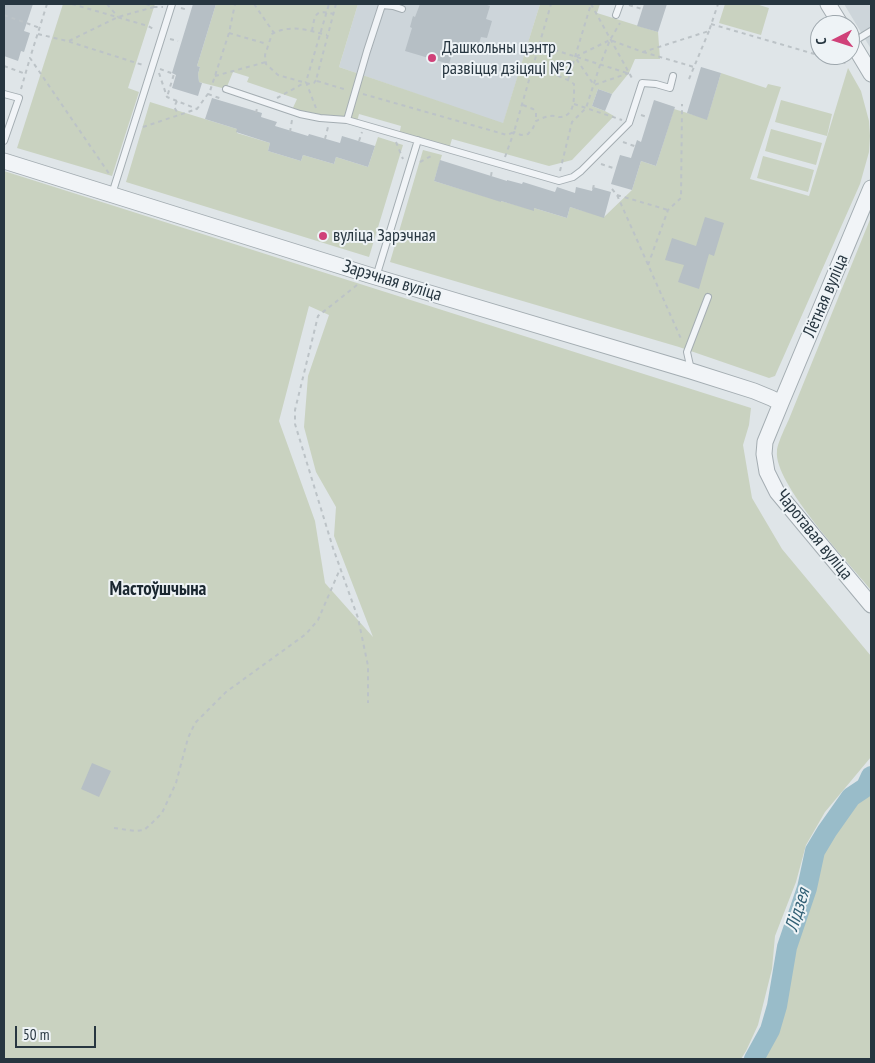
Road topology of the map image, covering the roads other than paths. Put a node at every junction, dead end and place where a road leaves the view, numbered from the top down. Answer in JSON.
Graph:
{"nodes":[{"id":1,"x":620,"y":4,"type":"edge"},
{"id":2,"x":828,"y":4,"type":"edge"},
{"id":3,"x":174,"y":5,"type":"edge"},
{"id":4,"x":402,"y":9,"type":"dead end"},
{"id":5,"x":616,"y":15,"type":"dead end"},
{"id":6,"x":835,"y":15,"type":"edge"},
{"id":7,"x":860,"y":56,"type":"edge"},
{"id":8,"x":871,"y":74,"type":"edge"},
{"id":9,"x":673,"y":76,"type":"dead end"},
{"id":10,"x":226,"y":89,"type":"dead end"},
{"id":11,"x":4,"y":94,"type":"edge"},
{"id":12,"x":347,"y":120,"type":"junction"},
{"id":13,"x":4,"y":138,"type":"edge"},
{"id":14,"x":418,"y":140,"type":"junction"},
{"id":15,"x":4,"y":161,"type":"edge"},
{"id":16,"x":871,"y":188,"type":"edge"},
{"id":17,"x":114,"y":189,"type":"junction"},
{"id":18,"x":373,"y":276,"type":"junction"},
{"id":19,"x":708,"y":298,"type":"dead end"},
{"id":20,"x":691,"y":371,"type":"junction"},
{"id":21,"x":781,"y":403,"type":"junction"},
{"id":22,"x":871,"y":605,"type":"edge"}],
"edges":[{"from":1,"to":5,"type":"lane"},
{"from":2,"to":6,"type":"street"},
{"from":3,"to":17,"type":"lane"},
{"from":4,"to":12,"type":"lane"},
{"from":7,"to":8,"type":"street"},
{"from":9,"to":14,"type":"lane"},
{"from":10,"to":12,"type":"lane"},
{"from":11,"to":13,"type":"lane"},
{"from":12,"to":14,"type":"lane"},
{"from":14,"to":18,"type":"lane"},
{"from":15,"to":17,"type":"street","name":"Зарэчная вуліца"},
{"from":16,"to":21,"type":"street","name":"Лётная вуліца"},
{"from":17,"to":18,"type":"street","name":"Зарэчная вуліца"},
{"from":18,"to":20,"type":"street","name":"Зарэчная вуліца"},
{"from":19,"to":20,"type":"lane"},
{"from":20,"to":21,"type":"street","name":"Зарэчная вуліца"},
{"from":21,"to":22,"type":"street","name":"Чаротавая вуліца"}]}
